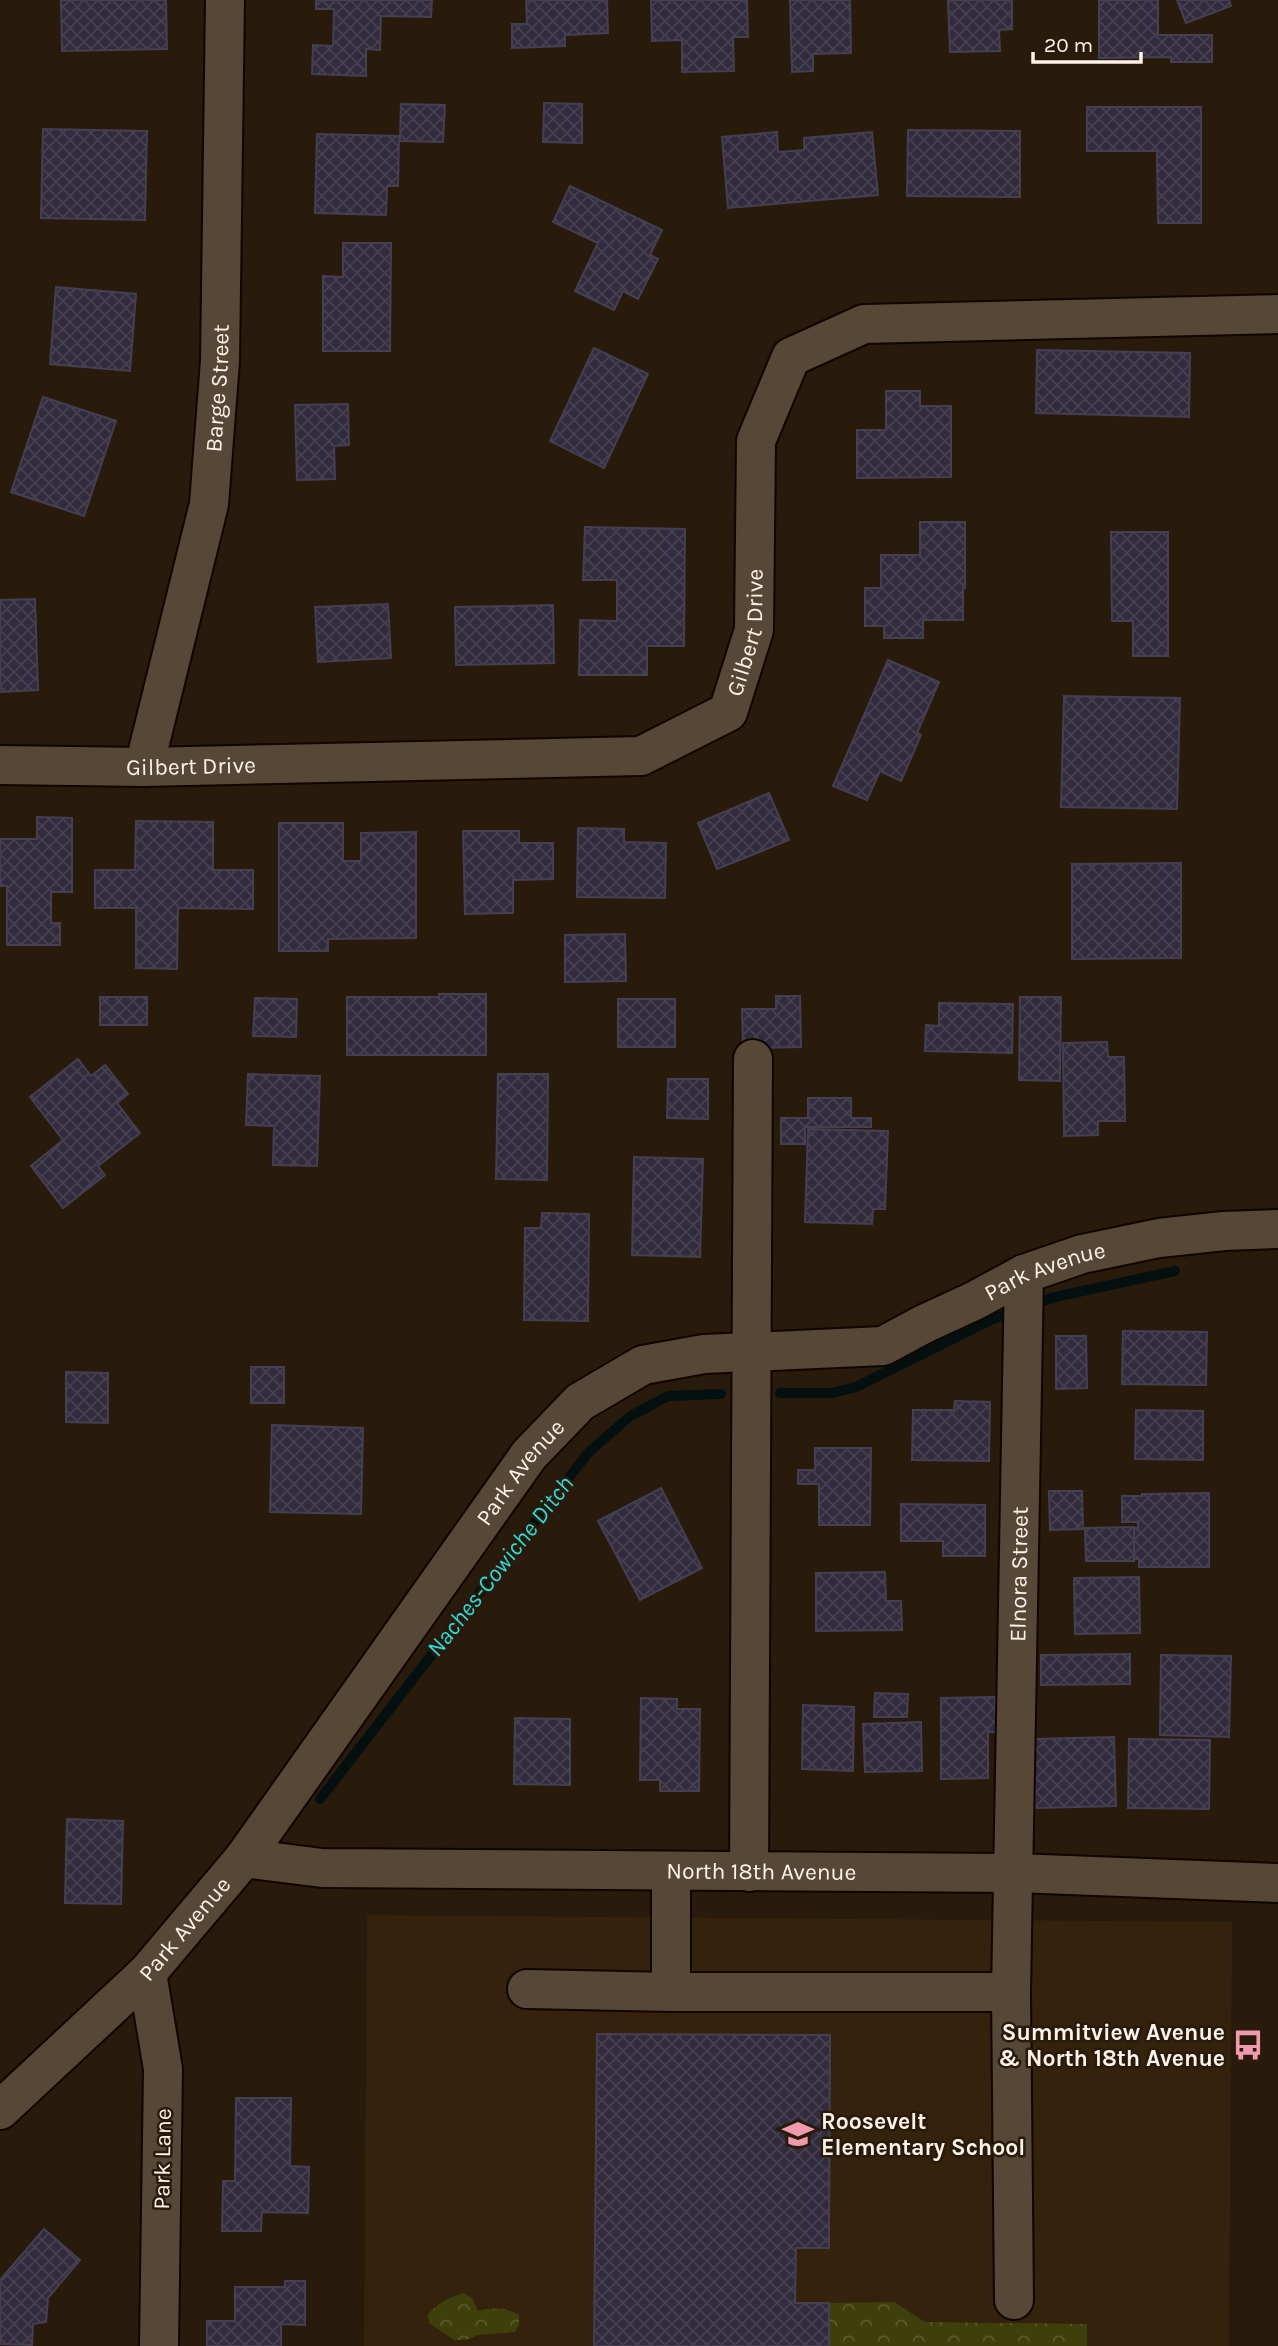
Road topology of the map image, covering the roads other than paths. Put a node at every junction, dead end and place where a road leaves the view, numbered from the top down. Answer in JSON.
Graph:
{"nodes":[{"id":1,"x":225,"y":0,"type":"edge"},
{"id":2,"x":1278,"y":314,"type":"edge"},
{"id":3,"x":0,"y":765,"type":"edge"},
{"id":4,"x":144,"y":767,"type":"junction"},
{"id":5,"x":753,"y":1059,"type":"dead end"},
{"id":6,"x":1278,"y":1229,"type":"edge"},
{"id":7,"x":1023,"y":1297,"type":"junction"},
{"id":8,"x":751,"y":1352,"type":"junction"},
{"id":9,"x":244,"y":1858,"type":"junction"},
{"id":10,"x":671,"y":1872,"type":"junction"},
{"id":11,"x":749,"y":1872,"type":"junction"},
{"id":12,"x":1014,"y":1873,"type":"junction"},
{"id":13,"x":1278,"y":1883,"type":"edge"},
{"id":14,"x":146,"y":1973,"type":"junction"},
{"id":15,"x":527,"y":1989,"type":"dead end"},
{"id":16,"x":671,"y":1992,"type":"junction"},
{"id":17,"x":1011,"y":1992,"type":"junction"},
{"id":18,"x":0,"y":2110,"type":"edge"},
{"id":19,"x":1014,"y":2300,"type":"dead end"},
{"id":20,"x":159,"y":2346,"type":"edge"}],
"edges":[{"from":1,"to":4,"type":"street","name":"Barge Street"},
{"from":2,"to":4,"type":"street","name":"Gilbert Drive"},
{"from":3,"to":4,"type":"street","name":"Gilbert Drive"},
{"from":5,"to":8,"type":"street"},
{"from":6,"to":7,"type":"street","name":"Park Avenue"},
{"from":7,"to":8,"type":"street","name":"Park Avenue"},
{"from":7,"to":12,"type":"street","name":"Elnora Street"},
{"from":8,"to":9,"type":"street","name":"Park Avenue"},
{"from":8,"to":11,"type":"street"},
{"from":9,"to":10,"type":"street","name":"North 18th Avenue"},
{"from":9,"to":14,"type":"street","name":"Park Avenue"},
{"from":10,"to":11,"type":"street","name":"North 18th Avenue"},
{"from":10,"to":16,"type":"street"},
{"from":11,"to":12,"type":"street","name":"North 18th Avenue"},
{"from":12,"to":13,"type":"street","name":"North 18th Avenue"},
{"from":12,"to":17,"type":"street","name":"Elnora Street"},
{"from":14,"to":18,"type":"street","name":"Park Avenue"},
{"from":14,"to":20,"type":"street","name":"Park Lane"},
{"from":15,"to":16,"type":"street"},
{"from":16,"to":17,"type":"street"},
{"from":17,"to":19,"type":"street","name":"Elnora Street"}]}
